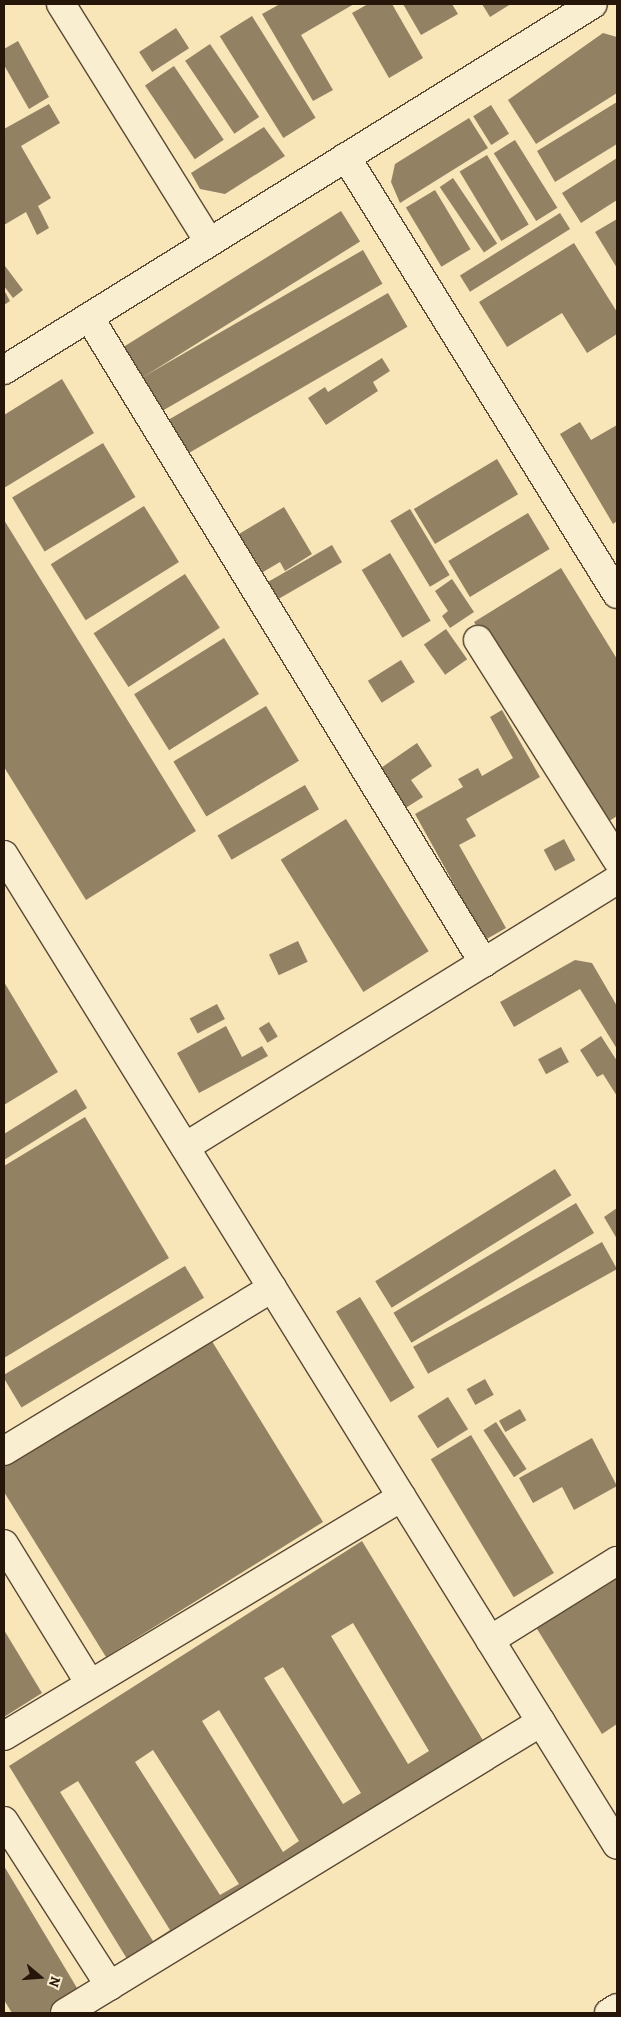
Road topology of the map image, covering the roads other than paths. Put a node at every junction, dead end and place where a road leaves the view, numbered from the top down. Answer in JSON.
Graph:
{"nodes":[{"id":1,"x":60,"y":4,"type":"edge"},
{"id":2,"x":593,"y":4,"type":"edge"},
{"id":3,"x":346,"y":157,"type":"junction"},
{"id":4,"x":209,"y":242,"type":"junction"},
{"id":5,"x":89,"y":317,"type":"junction"},
{"id":6,"x":4,"y":370,"type":"edge"},
{"id":7,"x":617,"y":594,"type":"edge"},
{"id":8,"x":478,"y":640,"type":"dead end"},
{"id":9,"x":4,"y":855,"type":"edge"},
{"id":10,"x":615,"y":880,"type":"edge"},
{"id":11,"x":484,"y":963,"type":"junction"},
{"id":12,"x":185,"y":1147,"type":"junction"},
{"id":13,"x":272,"y":1288,"type":"junction"},
{"id":14,"x":4,"y":1451,"type":"edge"},
{"id":15,"x":402,"y":1497,"type":"junction"},
{"id":16,"x":4,"y":1544,"type":"edge"},
{"id":17,"x":617,"y":1561,"type":"edge"},
{"id":18,"x":490,"y":1640,"type":"junction"},
{"id":19,"x":90,"y":1684,"type":"junction"},
{"id":20,"x":541,"y":1722,"type":"junction"},
{"id":21,"x":4,"y":1736,"type":"edge"},
{"id":22,"x":4,"y":1821,"type":"edge"},
{"id":23,"x":617,"y":1845,"type":"edge"},
{"id":24,"x":110,"y":1986,"type":"junction"},
{"id":25,"x":617,"y":2008,"type":"edge"},
{"id":26,"x":65,"y":2013,"type":"edge"},
{"id":27,"x":609,"y":2013,"type":"edge"}],
"edges":[{"from":1,"to":4,"type":"street"},
{"from":2,"to":3,"type":"street"},
{"from":3,"to":4,"type":"street"},
{"from":3,"to":7,"type":"street"},
{"from":4,"to":5,"type":"street"},
{"from":5,"to":6,"type":"street"},
{"from":5,"to":11,"type":"street"},
{"from":8,"to":10,"type":"street"},
{"from":9,"to":12,"type":"street"},
{"from":10,"to":11,"type":"street"},
{"from":11,"to":12,"type":"street"},
{"from":12,"to":13,"type":"street"},
{"from":13,"to":14,"type":"street"},
{"from":13,"to":15,"type":"street"},
{"from":15,"to":18,"type":"street"},
{"from":15,"to":19,"type":"street"},
{"from":16,"to":19,"type":"street"},
{"from":17,"to":18,"type":"street"},
{"from":18,"to":20,"type":"street"},
{"from":19,"to":21,"type":"street"},
{"from":20,"to":23,"type":"street"},
{"from":20,"to":24,"type":"street"},
{"from":22,"to":24,"type":"street"},
{"from":24,"to":26,"type":"street"},
{"from":25,"to":27,"type":"street"}]}
